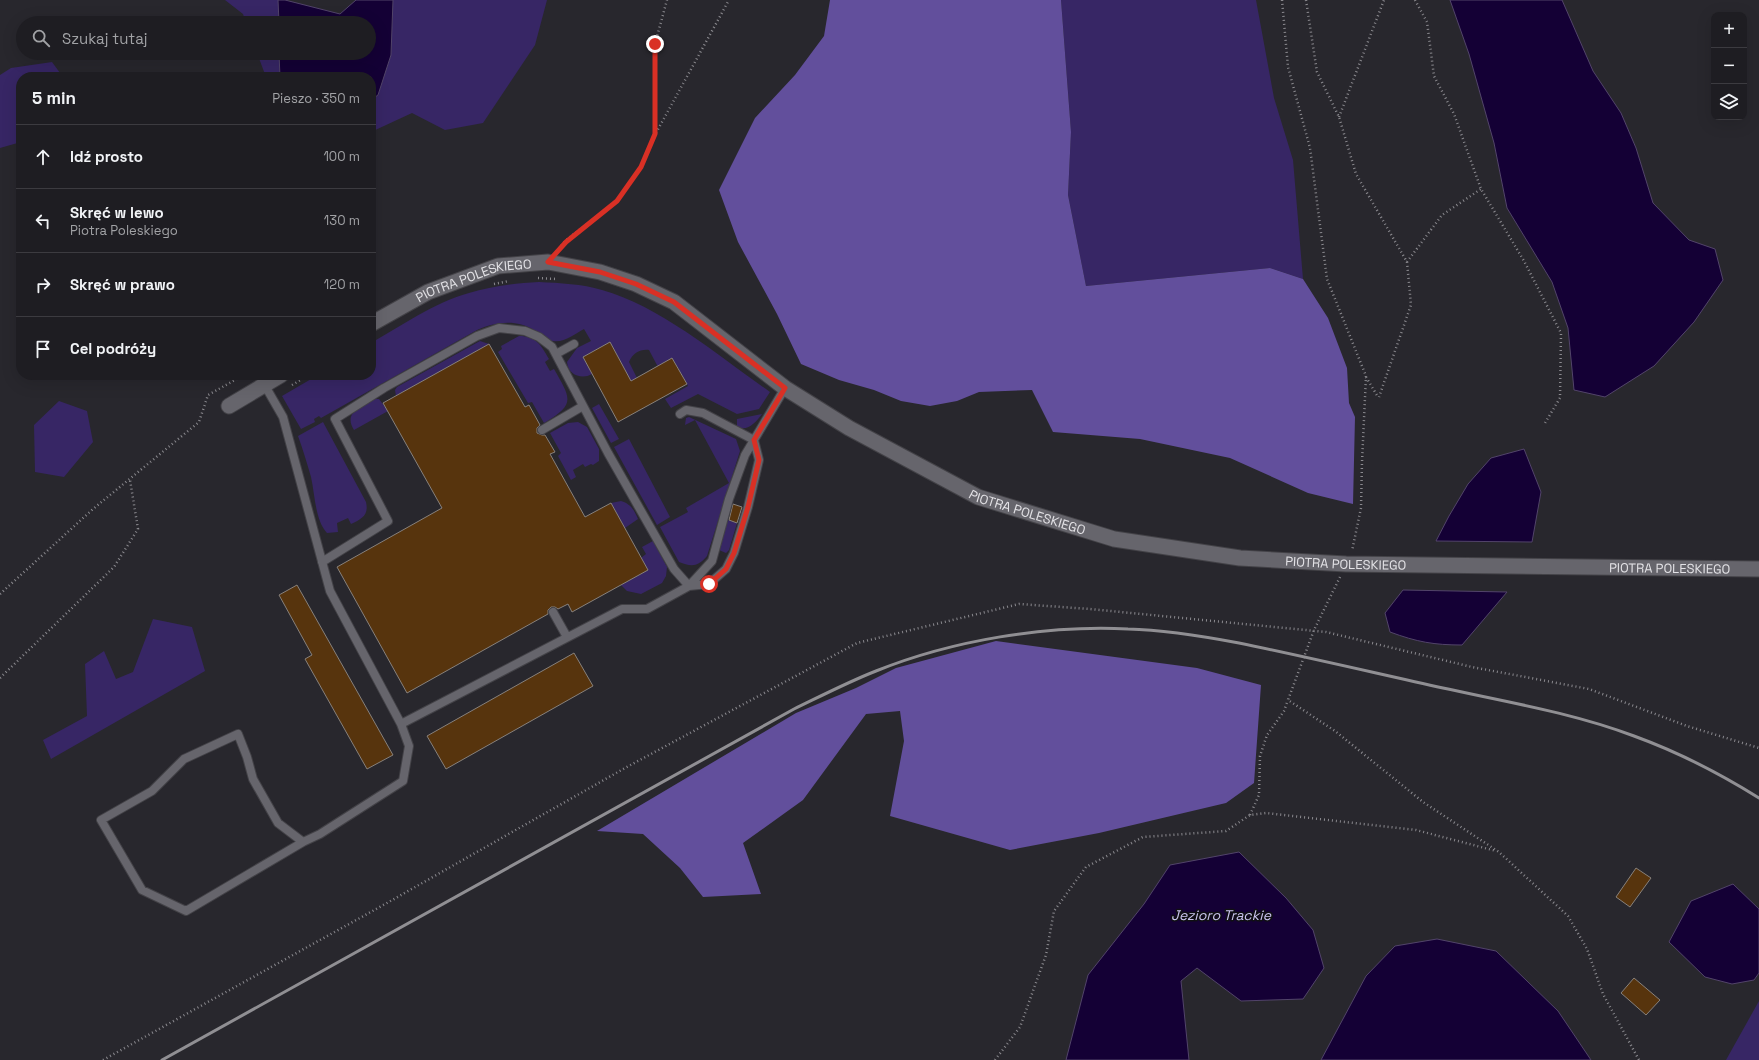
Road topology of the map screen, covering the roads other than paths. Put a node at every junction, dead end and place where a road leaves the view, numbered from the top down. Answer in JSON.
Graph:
{"nodes":[{"id":1,"x":376,"y":321,"type":"edge"},
{"id":2,"x":574,"y":344,"type":"dead end"},
{"id":3,"x":556,"y":354,"type":"junction"},
{"id":4,"x":272,"y":380,"type":"edge"},
{"id":5,"x":264,"y":384,"type":"junction"},
{"id":6,"x":785,"y":388,"type":"junction"},
{"id":7,"x":229,"y":406,"type":"dead end"},
{"id":8,"x":583,"y":406,"type":"junction"},
{"id":9,"x":680,"y":414,"type":"dead end"},
{"id":10,"x":542,"y":430,"type":"dead end"},
{"id":11,"x":754,"y":440,"type":"junction"},
{"id":12,"x":322,"y":562,"type":"junction"},
{"id":13,"x":1759,"y":569,"type":"edge"},
{"id":14,"x":689,"y":586,"type":"junction"},
{"id":15,"x":553,"y":612,"type":"dead end"},
{"id":16,"x":567,"y":637,"type":"junction"},
{"id":17,"x":401,"y":724,"type":"junction"},
{"id":18,"x":303,"y":842,"type":"junction"}],
"edges":[{"from":1,"to":6,"type":"street","name":"PIOTRA POLESKIEGO"},
{"from":2,"to":3,"type":"lane"},
{"from":3,"to":8,"type":"lane"},
{"from":3,"to":12,"type":"lane"},
{"from":4,"to":5,"type":"street"},
{"from":5,"to":7,"type":"street"},
{"from":5,"to":12,"type":"lane"},
{"from":6,"to":11,"type":"lane"},
{"from":6,"to":13,"type":"street","name":"PIOTRA POLESKIEGO"},
{"from":8,"to":10,"type":"lane"},
{"from":8,"to":14,"type":"lane"},
{"from":9,"to":11,"type":"lane"},
{"from":11,"to":14,"type":"lane"},
{"from":11,"to":14,"type":"lane"},
{"from":12,"to":17,"type":"lane"},
{"from":14,"to":16,"type":"lane"},
{"from":15,"to":16,"type":"lane"},
{"from":16,"to":17,"type":"lane"},
{"from":17,"to":18,"type":"lane"},
{"from":18,"to":18,"type":"lane"}]}
